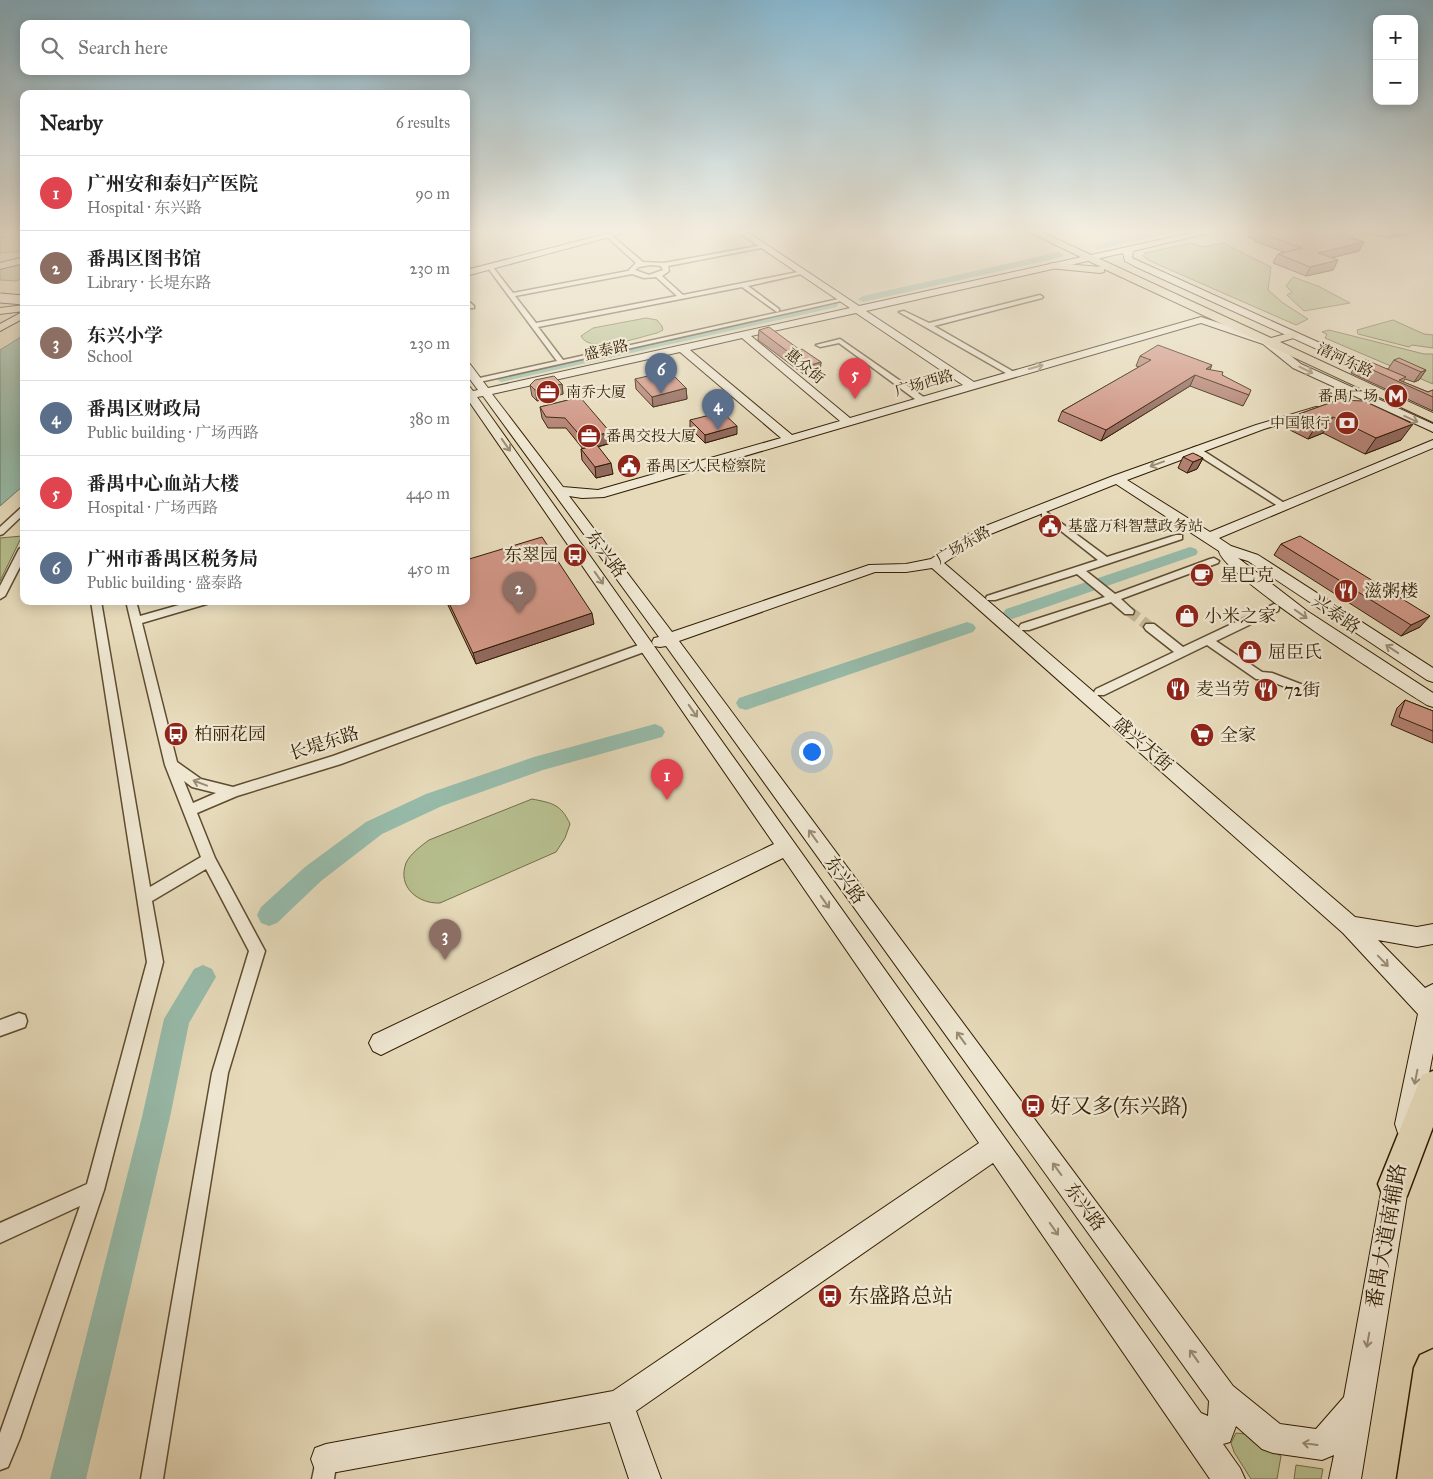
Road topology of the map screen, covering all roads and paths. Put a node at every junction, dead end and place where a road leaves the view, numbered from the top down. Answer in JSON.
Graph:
{"nodes":[{"id":1,"x":513,"y":298,"type":"edge"},
{"id":2,"x":677,"y":298,"type":"edge"},
{"id":3,"x":761,"y":298,"type":"edge"},
{"id":4,"x":839,"y":298,"type":"edge"},
{"id":5,"x":906,"y":298,"type":"edge"},
{"id":6,"x":1036,"y":298,"type":"edge"},
{"id":7,"x":1153,"y":298,"type":"edge"},
{"id":8,"x":1174,"y":298,"type":"edge"},
{"id":9,"x":1183,"y":298,"type":"edge"},
{"id":10,"x":1219,"y":298,"type":"edge"},
{"id":11,"x":0,"y":299,"type":"edge"},
{"id":12,"x":842,"y":300,"type":"junction"},
{"id":13,"x":20,"y":302,"type":"edge"},
{"id":14,"x":20,"y":303,"type":"edge"},
{"id":15,"x":20,"y":304,"type":"edge"},
{"id":16,"x":0,"y":305,"type":"edge"},
{"id":17,"x":856,"y":309,"type":"junction"},
{"id":18,"x":777,"y":310,"type":"dead end"},
{"id":19,"x":0,"y":311,"type":"edge"},
{"id":20,"x":902,"y":312,"type":"dead end"},
{"id":21,"x":20,"y":316,"type":"edge"},
{"id":22,"x":1201,"y":320,"type":"junction"},
{"id":23,"x":20,"y":324,"type":"edge"},
{"id":24,"x":928,"y":325,"type":"junction"},
{"id":25,"x":3,"y":326,"type":"edge"},
{"id":26,"x":533,"y":326,"type":"junction"},
{"id":27,"x":743,"y":334,"type":"junction"},
{"id":28,"x":1293,"y":334,"type":"junction"},
{"id":29,"x":0,"y":335,"type":"edge"},
{"id":30,"x":1271,"y":341,"type":"junction"},
{"id":31,"x":820,"y":345,"type":"dead end"},
{"id":32,"x":682,"y":348,"type":"junction"},
{"id":33,"x":561,"y":362,"type":"junction"},
{"id":34,"x":1011,"y":374,"type":"junction"},
{"id":35,"x":470,"y":375,"type":"edge"},
{"id":36,"x":1390,"y":378,"type":"edge"},
{"id":37,"x":972,"y":386,"type":"junction"},
{"id":38,"x":1358,"y":395,"type":"junction"},
{"id":39,"x":480,"y":400,"type":"edge"},
{"id":40,"x":922,"y":400,"type":"junction"},
{"id":41,"x":1433,"y":411,"type":"edge"},
{"id":42,"x":1433,"y":418,"type":"edge"},
{"id":43,"x":848,"y":422,"type":"junction"},
{"id":44,"x":1433,"y":428,"type":"edge"},
{"id":45,"x":790,"y":439,"type":"junction"},
{"id":46,"x":1433,"y":444,"type":"edge"},
{"id":47,"x":1196,"y":450,"type":"junction"},
{"id":48,"x":1118,"y":479,"type":"junction"},
{"id":49,"x":558,"y":490,"type":"junction"},
{"id":50,"x":599,"y":494,"type":"junction"},
{"id":51,"x":1284,"y":506,"type":"junction"},
{"id":52,"x":20,"y":512,"type":"edge"},
{"id":53,"x":1045,"y":514,"type":"dead end"},
{"id":54,"x":577,"y":516,"type":"junction"},
{"id":55,"x":0,"y":532,"type":"edge"},
{"id":56,"x":1179,"y":537,"type":"dead end"},
{"id":57,"x":1208,"y":538,"type":"junction"},
{"id":58,"x":1226,"y":549,"type":"junction"},
{"id":59,"x":20,"y":557,"type":"edge"},
{"id":60,"x":1106,"y":561,"type":"junction"},
{"id":61,"x":1214,"y":561,"type":"dead end"},
{"id":62,"x":936,"y":563,"type":"junction"},
{"id":63,"x":1079,"y":570,"type":"junction"},
{"id":64,"x":0,"y":596,"type":"edge"},
{"id":65,"x":991,"y":598,"type":"dead end"},
{"id":66,"x":1113,"y":598,"type":"junction"},
{"id":67,"x":97,"y":605,"type":"edge"},
{"id":68,"x":132,"y":605,"type":"edge"},
{"id":69,"x":192,"y":605,"type":"edge"},
{"id":70,"x":1274,"y":608,"type":"dead end"},
{"id":71,"x":1129,"y":611,"type":"tunnel mouth"},
{"id":72,"x":135,"y":621,"type":"junction"},
{"id":73,"x":1025,"y":627,"type":"dead end"},
{"id":74,"x":1150,"y":627,"type":"tunnel mouth"},
{"id":75,"x":669,"y":639,"type":"junction"},
{"id":76,"x":1208,"y":640,"type":"junction"},
{"id":77,"x":648,"y":646,"type":"junction"},
{"id":78,"x":1182,"y":652,"type":"junction"},
{"id":79,"x":1433,"y":676,"type":"edge"},
{"id":80,"x":1307,"y":691,"type":"dead end"},
{"id":81,"x":1100,"y":692,"type":"dead end"},
{"id":82,"x":1433,"y":701,"type":"edge"},
{"id":83,"x":171,"y":765,"type":"junction"},
{"id":84,"x":233,"y":792,"type":"junction"},
{"id":85,"x":189,"y":810,"type":"junction"},
{"id":86,"x":787,"y":847,"type":"junction"},
{"id":87,"x":209,"y":860,"type":"junction"},
{"id":88,"x":144,"y":898,"type":"junction"},
{"id":89,"x":1350,"y":926,"type":"junction"},
{"id":90,"x":1433,"y":934,"type":"edge"},
{"id":91,"x":1431,"y":1002,"type":"edge"},
{"id":92,"x":19,"y":1020,"type":"dead end"},
{"id":93,"x":0,"y":1028,"type":"edge"},
{"id":94,"x":381,"y":1043,"type":"dead end"},
{"id":95,"x":1433,"y":1086,"type":"edge"},
{"id":96,"x":996,"y":1146,"type":"junction"},
{"id":97,"x":1395,"y":1184,"type":"junction"},
{"id":98,"x":95,"y":1190,"type":"junction"},
{"id":99,"x":0,"y":1233,"type":"edge"},
{"id":100,"x":1433,"y":1368,"type":"edge"},
{"id":101,"x":1223,"y":1396,"type":"junction"},
{"id":102,"x":619,"y":1405,"type":"junction"},
{"id":103,"x":1357,"y":1405,"type":"junction"},
{"id":104,"x":1191,"y":1424,"type":"junction"},
{"id":105,"x":0,"y":1459,"type":"edge"},
{"id":106,"x":325,"y":1469,"type":"edge"},
{"id":107,"x":152,"y":1479,"type":"edge"},
{"id":108,"x":646,"y":1479,"type":"edge"},
{"id":109,"x":1229,"y":1479,"type":"edge"},
{"id":110,"x":1344,"y":1479,"type":"edge"},
{"id":111,"x":1417,"y":1479,"type":"edge"}],
"edges":[{"from":1,"to":26,"type":"street"},
{"from":2,"to":26,"type":"street"},
{"from":3,"to":18,"type":"street"},
{"from":4,"to":12,"type":"street"},
{"from":5,"to":17,"type":"street","name":"盛泰路"},
{"from":6,"to":24,"type":"street"},
{"from":7,"to":22,"type":"main road"},
{"from":8,"to":30,"type":"main road","name":"清河东路"},
{"from":9,"to":30,"type":"main road","name":"清河东路"},
{"from":10,"to":28,"type":"street"},
{"from":11,"to":13,"type":"street","bridge":true},
{"from":12,"to":17,"type":"street"},
{"from":12,"to":33,"type":"street"},
{"from":14,"to":16,"type":"street"},
{"from":15,"to":19,"type":"street"},
{"from":17,"to":27,"type":"street","name":"盛泰路"},
{"from":17,"to":37,"type":"street"},
{"from":19,"to":25,"type":"street"},
{"from":20,"to":24,"type":"street"},
{"from":21,"to":25,"type":"street"},
{"from":22,"to":30,"type":"street"},
{"from":34,"to":22,"type":"street","name":"广场西路","one_way":true},
{"from":23,"to":29,"type":"street"},
{"from":24,"to":34,"type":"street"},
{"from":26,"to":33,"type":"street"},
{"from":27,"to":32,"type":"street","name":"盛泰路"},
{"from":27,"to":43,"type":"street","name":"惠众街"},
{"from":28,"to":30,"type":"main road"},
{"from":28,"to":36,"type":"street"},
{"from":30,"to":38,"type":"street","one_way":true},
{"from":30,"to":41,"type":"main road","name":"清河东路"},
{"from":30,"to":42,"type":"main road","name":"清河东路"},
{"from":31,"to":40,"type":"street"},
{"from":32,"to":39,"type":"street","name":"盛泰路"},
{"from":32,"to":45,"type":"street"},
{"from":33,"to":39,"type":"street"},
{"from":34,"to":37,"type":"street","name":"广场西路"},
{"from":35,"to":39,"type":"street","name":"东兴路"},
{"from":37,"to":40,"type":"street","name":"广场西路"},
{"from":38,"to":44,"type":"street","one_way":true},
{"from":38,"to":47,"type":"street","name":"广场东路"},
{"from":39,"to":49,"type":"street","name":"东兴路"},
{"from":39,"to":77,"type":"street","name":"东兴路","one_way":true},
{"from":40,"to":43,"type":"street","name":"广场西路"},
{"from":43,"to":45,"type":"street","name":"广场西路"},
{"from":45,"to":50,"type":"street","name":"广场西路"},
{"from":46,"to":51,"type":"street"},
{"from":47,"to":48,"type":"street","name":"广场东路","one_way":true},
{"from":47,"to":51,"type":"street"},
{"from":48,"to":57,"type":"street","name":"兴泰路"},
{"from":48,"to":62,"type":"street","name":"广场东路"},
{"from":49,"to":50,"type":"street"},
{"from":49,"to":54,"type":"street","name":"东兴路"},
{"from":50,"to":54,"type":"street"},
{"from":51,"to":57,"type":"street"},
{"from":52,"to":55,"type":"street"},
{"from":53,"to":60,"type":"street"},
{"from":54,"to":75,"type":"street","name":"东兴路"},
{"from":56,"to":60,"type":"street"},
{"from":57,"to":58,"type":"street","name":"兴泰路"},
{"from":79,"to":58,"type":"street","name":"兴泰路","one_way":true},
{"from":58,"to":82,"type":"street","name":"兴泰路","one_way":true},
{"from":59,"to":64,"type":"street"},
{"from":60,"to":63,"type":"street"},
{"from":61,"to":66,"type":"street"},
{"from":62,"to":75,"type":"street","name":"广场东路"},
{"from":62,"to":89,"type":"street","name":"盛兴大街"},
{"from":63,"to":65,"type":"street"},
{"from":63,"to":66,"type":"street"},
{"from":66,"to":71,"type":"street"},
{"from":66,"to":73,"type":"street"},
{"from":67,"to":88,"type":"street"},
{"from":68,"to":72,"type":"street"},
{"from":69,"to":72,"type":"street"},
{"from":70,"to":76,"type":"street"},
{"from":72,"to":83,"type":"street"},
{"from":74,"to":78,"type":"street"},
{"from":75,"to":77,"type":"street","name":"广场东路"},
{"from":101,"to":75,"type":"street","name":"东兴路","one_way":true},
{"from":76,"to":78,"type":"street"},
{"from":76,"to":80,"type":"street"},
{"from":77,"to":84,"type":"street","name":"长堤东路"},
{"from":77,"to":86,"type":"street","name":"东兴路","one_way":true},
{"from":78,"to":81,"type":"street"},
{"from":84,"to":83,"type":"street","one_way":true},
{"from":83,"to":85,"type":"street"},
{"from":84,"to":85,"type":"street","name":"长堤东路"},
{"from":85,"to":87,"type":"street"},
{"from":86,"to":94,"type":"street"},
{"from":86,"to":96,"type":"street","name":"东兴路","one_way":true},
{"from":87,"to":88,"type":"street"},
{"from":87,"to":107,"type":"street"},
{"from":88,"to":98,"type":"street"},
{"from":89,"to":90,"type":"street"},
{"from":89,"to":91,"type":"street","name":"盛兴大街","one_way":true},
{"from":91,"to":97,"type":"street","name":"番禺大道南辅路","one_way":true},
{"from":92,"to":93,"type":"street"},
{"from":95,"to":97,"type":"highway"},
{"from":96,"to":102,"type":"street"},
{"from":96,"to":104,"type":"street","name":"东兴路","one_way":true},
{"from":97,"to":103,"type":"street","name":"番禺大道南辅路","one_way":true},
{"from":98,"to":99,"type":"street"},
{"from":98,"to":105,"type":"street"},
{"from":100,"to":111,"type":"highway"},
{"from":103,"to":101,"type":"street","name":"东兴路","one_way":true},
{"from":101,"to":104,"type":"street"},
{"from":102,"to":106,"type":"street"},
{"from":102,"to":108,"type":"street"},
{"from":103,"to":110,"type":"street","name":"番禺大道南辅路"},
{"from":104,"to":109,"type":"street","name":"东兴路"}]}
